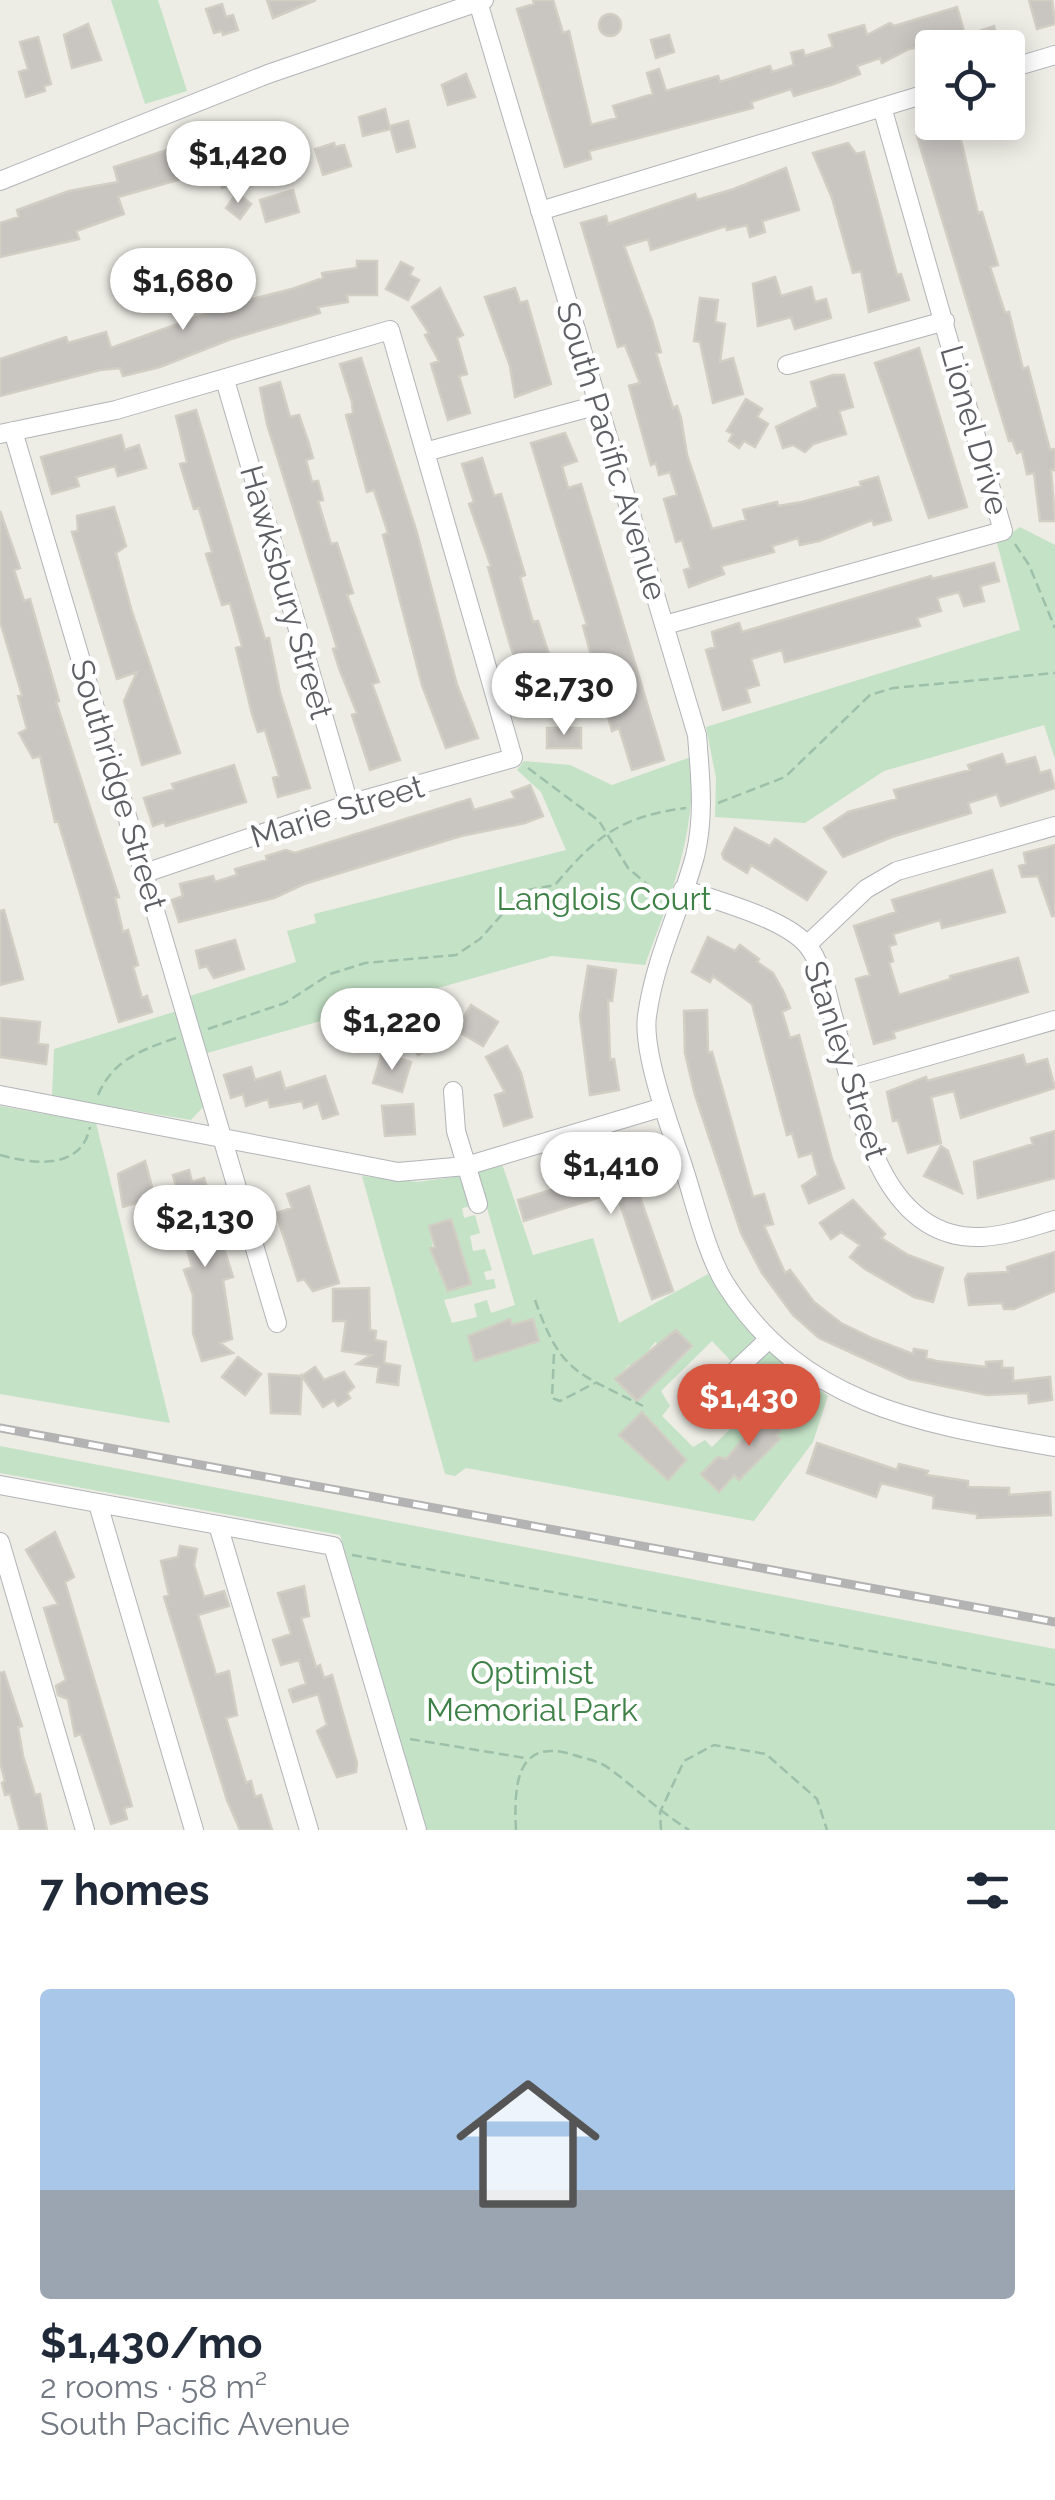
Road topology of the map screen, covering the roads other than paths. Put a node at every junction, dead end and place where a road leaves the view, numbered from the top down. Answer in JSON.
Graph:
{"nodes":[{"id":1,"x":481,"y":1,"type":"edge"},
{"id":2,"x":1055,"y":55,"type":"edge"},
{"id":3,"x":1025,"y":65,"type":"edge"},
{"id":4,"x":915,"y":97,"type":"edge"},
{"id":5,"x":882,"y":107,"type":"junction"},
{"id":6,"x":0,"y":180,"type":"edge"},
{"id":7,"x":540,"y":210,"type":"junction"},
{"id":8,"x":945,"y":320,"type":"junction"},
{"id":9,"x":788,"y":365,"type":"dead end"},
{"id":10,"x":225,"y":380,"type":"junction"},
{"id":11,"x":598,"y":405,"type":"junction"},
{"id":12,"x":7,"y":432,"type":"edge"},
{"id":13,"x":426,"y":452,"type":"junction"},
{"id":14,"x":665,"y":625,"type":"junction"},
{"id":15,"x":349,"y":804,"type":"junction"},
{"id":16,"x":1055,"y":826,"type":"edge"},
{"id":17,"x":145,"y":873,"type":"junction"},
{"id":18,"x":683,"y":889,"type":"junction"},
{"id":19,"x":808,"y":945,"type":"junction"},
{"id":20,"x":1055,"y":1020,"type":"edge"},
{"id":21,"x":851,"y":1078,"type":"junction"},
{"id":22,"x":453,"y":1091,"type":"dead end"},
{"id":23,"x":0,"y":1095,"type":"edge"},
{"id":24,"x":663,"y":1107,"type":"junction"},
{"id":25,"x":225,"y":1139,"type":"junction"},
{"id":26,"x":466,"y":1166,"type":"junction"},
{"id":27,"x":478,"y":1204,"type":"dead end"},
{"id":28,"x":1055,"y":1220,"type":"edge"},
{"id":29,"x":277,"y":1324,"type":"dead end"},
{"id":30,"x":769,"y":1339,"type":"junction"},
{"id":31,"x":732,"y":1374,"type":"dead end"},
{"id":32,"x":1055,"y":1447,"type":"edge"},
{"id":33,"x":0,"y":1485,"type":"edge"},
{"id":34,"x":98,"y":1504,"type":"junction"},
{"id":35,"x":218,"y":1525,"type":"junction"},
{"id":36,"x":0,"y":1542,"type":"edge"},
{"id":37,"x":85,"y":1830,"type":"edge"},
{"id":38,"x":194,"y":1830,"type":"edge"},
{"id":39,"x":309,"y":1830,"type":"edge"},
{"id":40,"x":417,"y":1830,"type":"edge"}],
"edges":[{"from":1,"to":6,"type":"street"},
{"from":1,"to":7,"type":"street","name":"South Pacific Avenue"},
{"from":2,"to":3,"type":"street"},
{"from":4,"to":5,"type":"street"},
{"from":5,"to":7,"type":"street"},
{"from":5,"to":8,"type":"street","name":"Lionel Drive"},
{"from":7,"to":11,"type":"street","name":"South Pacific Avenue"},
{"from":8,"to":9,"type":"street"},
{"from":8,"to":14,"type":"street","name":"Lionel Drive"},
{"from":10,"to":12,"type":"street"},
{"from":10,"to":13,"type":"street"},
{"from":10,"to":15,"type":"street","name":"Hawksbury Street"},
{"from":11,"to":13,"type":"street"},
{"from":11,"to":14,"type":"street","name":"South Pacific Avenue"},
{"from":12,"to":17,"type":"street","name":"Southridge Street"},
{"from":13,"to":15,"type":"street","name":"Marie Street"},
{"from":14,"to":18,"type":"street","name":"South Pacific Avenue"},
{"from":15,"to":17,"type":"street","name":"Marie Street"},
{"from":16,"to":19,"type":"street"},
{"from":17,"to":25,"type":"street","name":"Southridge Street"},
{"from":18,"to":19,"type":"street","name":"Stanley Street"},
{"from":18,"to":24,"type":"street","name":"South Pacific Avenue"},
{"from":19,"to":21,"type":"street","name":"Stanley Street"},
{"from":20,"to":21,"type":"street"},
{"from":21,"to":28,"type":"street","name":"Stanley Street"},
{"from":22,"to":26,"type":"street"},
{"from":23,"to":25,"type":"street"},
{"from":24,"to":26,"type":"street"},
{"from":24,"to":30,"type":"street","name":"South Pacific Avenue"},
{"from":25,"to":26,"type":"street"},
{"from":25,"to":29,"type":"street","name":"Southridge Street"},
{"from":26,"to":27,"type":"street"},
{"from":30,"to":31,"type":"street"},
{"from":30,"to":32,"type":"street","name":"South Pacific Avenue"},
{"from":33,"to":34,"type":"street"},
{"from":34,"to":35,"type":"street"},
{"from":34,"to":38,"type":"street"},
{"from":35,"to":39,"type":"street"},
{"from":35,"to":40,"type":"street"},
{"from":36,"to":37,"type":"street"}]}
